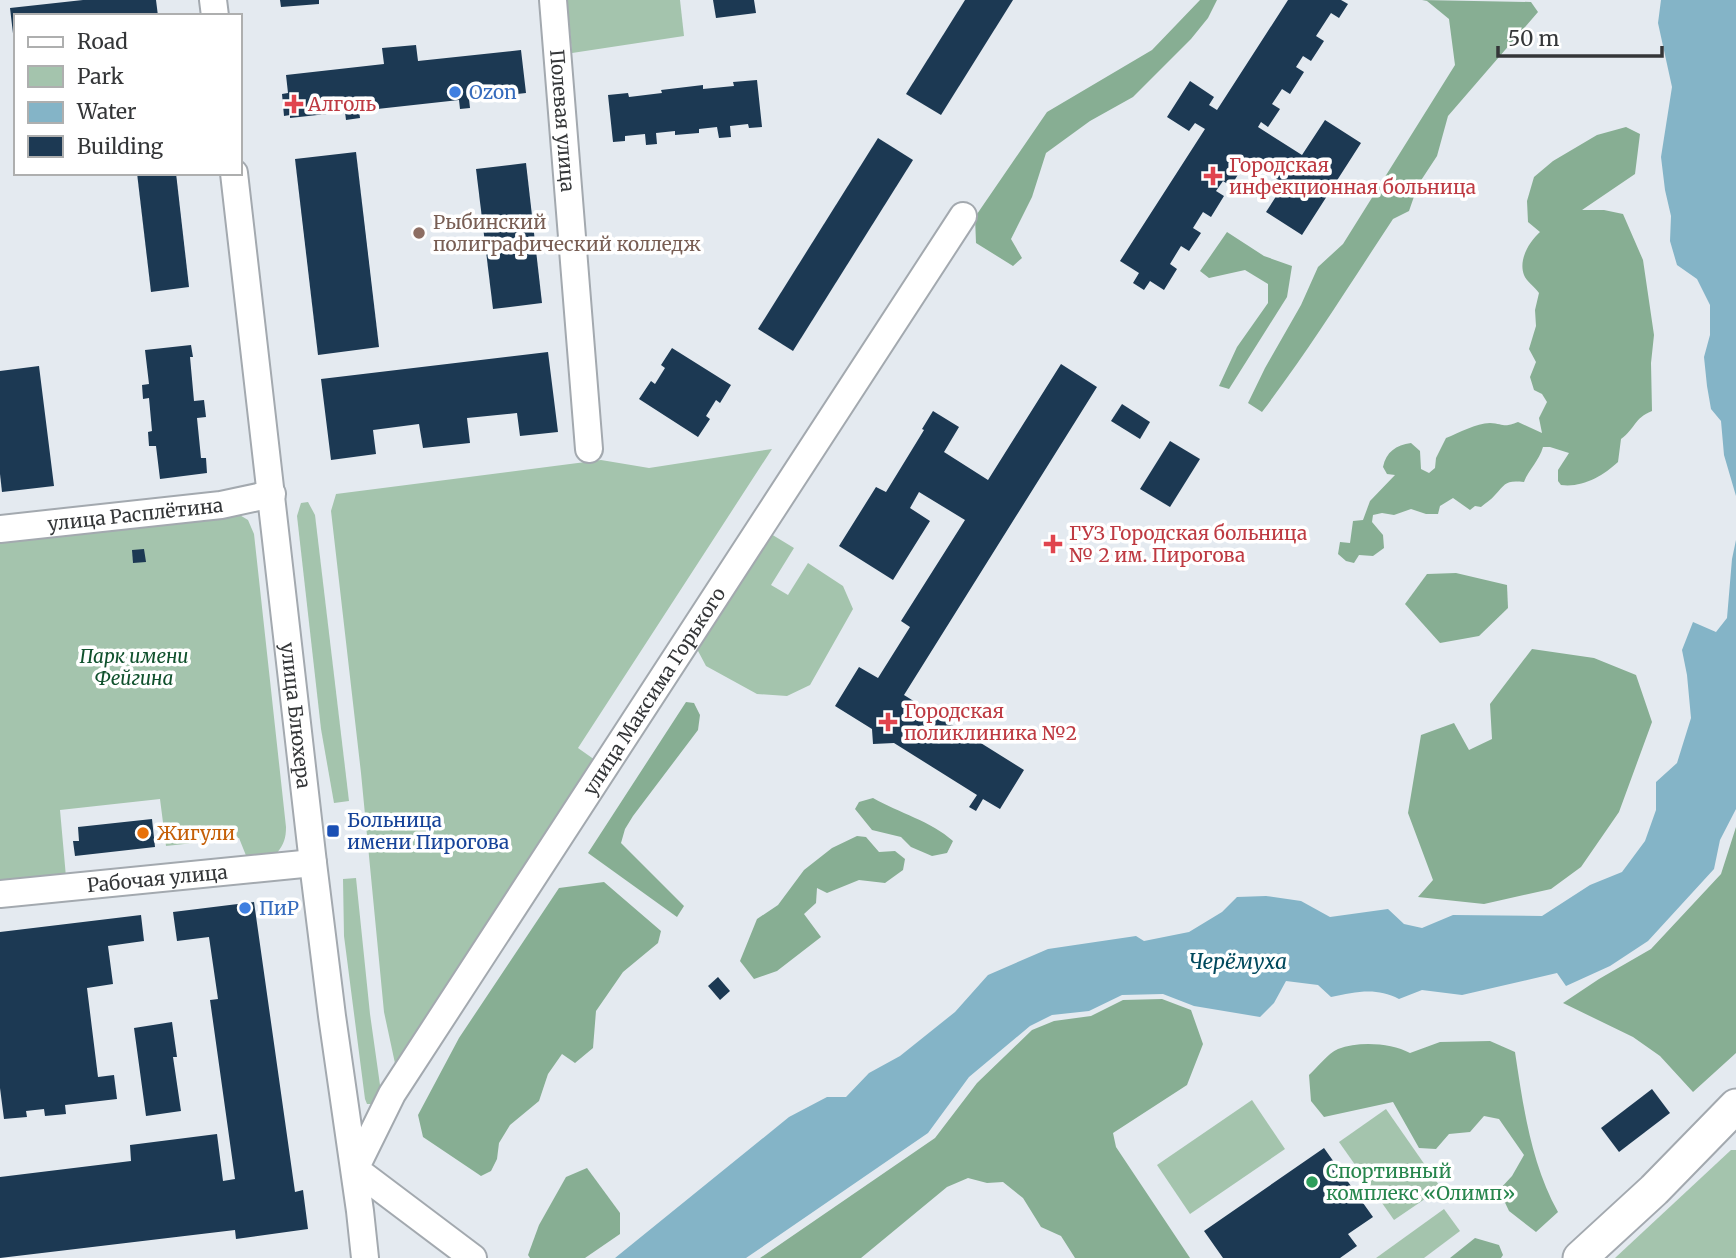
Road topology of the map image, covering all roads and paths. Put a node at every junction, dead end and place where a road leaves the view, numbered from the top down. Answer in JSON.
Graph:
{"nodes":[{"id":1,"x":553,"y":0,"type":"edge"},
{"id":2,"x":234,"y":175,"type":"edge"},
{"id":3,"x":963,"y":216,"type":"dead end"},
{"id":4,"x":589,"y":449,"type":"dead end"},
{"id":5,"x":272,"y":494,"type":"junction"},
{"id":6,"x":0,"y":529,"type":"edge"},
{"id":7,"x":313,"y":863,"type":"junction"},
{"id":8,"x":0,"y":894,"type":"edge"},
{"id":9,"x":1733,"y":1116,"type":"edge"},
{"id":10,"x":355,"y":1169,"type":"junction"},
{"id":11,"x":365,"y":1258,"type":"edge"},
{"id":12,"x":474,"y":1258,"type":"edge"},
{"id":13,"x":1580,"y":1258,"type":"edge"}],
"edges":[{"from":1,"to":4,"type":"street","name":"Полевая улица"},
{"from":2,"to":5,"type":"street","name":"улица Блюхера"},
{"from":3,"to":10,"type":"street","name":"улица Максима Горького"},
{"from":5,"to":6,"type":"street","name":"улица Расплётина"},
{"from":5,"to":7,"type":"street","name":"улица Блюхера"},
{"from":7,"to":8,"type":"street","name":"Рабочая улица"},
{"from":7,"to":10,"type":"street","name":"улица Блюхера"},
{"from":9,"to":13,"type":"main road"},
{"from":10,"to":11,"type":"street","name":"улица Блюхера"},
{"from":10,"to":12,"type":"street"}]}
